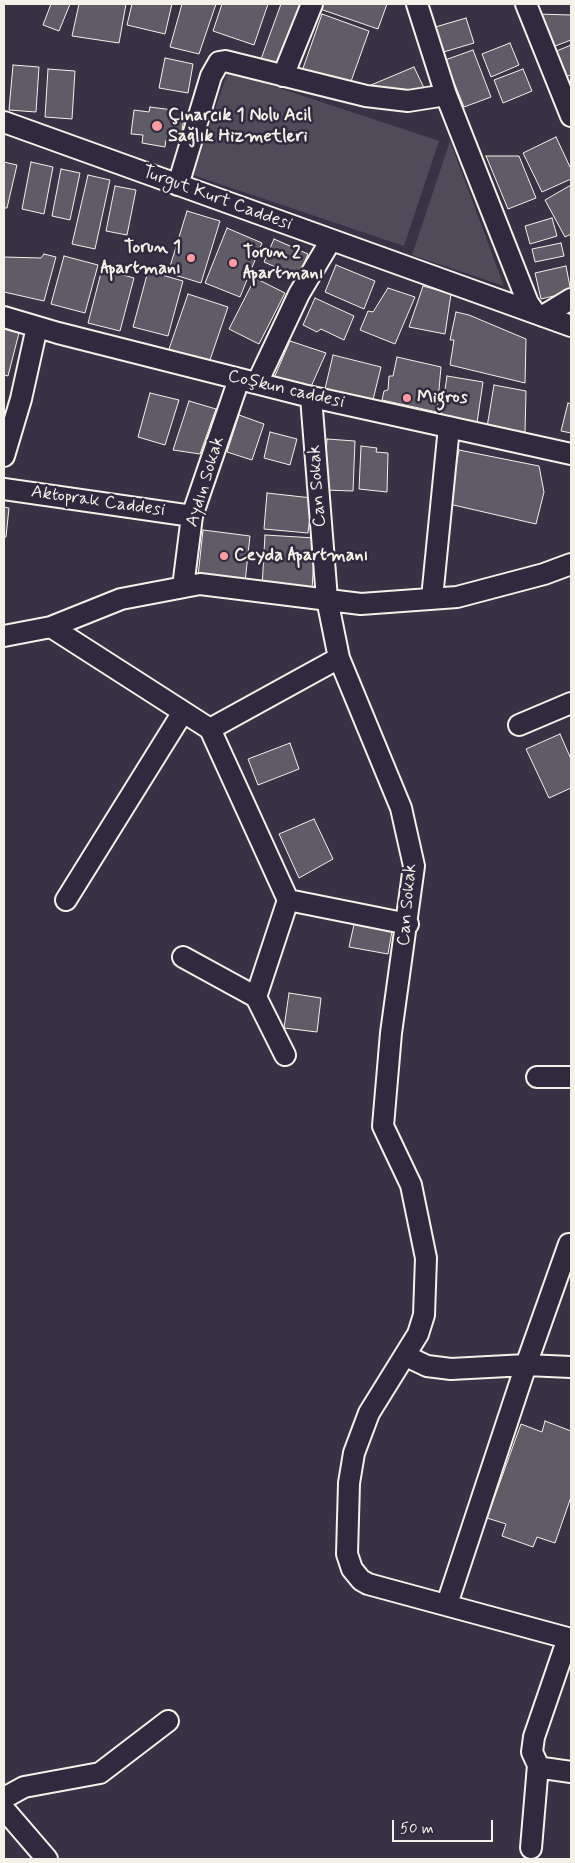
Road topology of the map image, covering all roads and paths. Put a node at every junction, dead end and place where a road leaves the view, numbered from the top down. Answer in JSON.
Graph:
{"nodes":[{"id":1,"x":312,"y":4,"type":"edge"},
{"id":2,"x":417,"y":4,"type":"edge"},
{"id":3,"x":526,"y":4,"type":"edge"},
{"id":4,"x":283,"y":76,"type":"junction"},
{"id":5,"x":446,"y":95,"type":"junction"},
{"id":6,"x":571,"y":116,"type":"edge"},
{"id":7,"x":4,"y":122,"type":"edge"},
{"id":8,"x":178,"y":185,"type":"junction"},
{"id":9,"x":331,"y":240,"type":"junction"},
{"id":10,"x":571,"y":299,"type":"edge"},
{"id":11,"x":539,"y":314,"type":"junction"},
{"id":12,"x":4,"y":317,"type":"edge"},
{"id":13,"x":571,"y":326,"type":"edge"},
{"id":14,"x":37,"y":327,"type":"junction"},
{"id":15,"x":248,"y":381,"type":"junction"},
{"id":16,"x":311,"y":397,"type":"junction"},
{"id":17,"x":449,"y":427,"type":"junction"},
{"id":18,"x":571,"y":454,"type":"edge"},
{"id":19,"x":4,"y":456,"type":"edge"},
{"id":20,"x":4,"y":489,"type":"edge"},
{"id":21,"x":192,"y":516,"type":"junction"},
{"id":22,"x":571,"y":564,"type":"edge"},
{"id":23,"x":183,"y":587,"type":"junction"},
{"id":24,"x":432,"y":598,"type":"junction"},
{"id":25,"x":327,"y":599,"type":"junction"},
{"id":26,"x":51,"y":627,"type":"junction"},
{"id":27,"x":4,"y":636,"type":"edge"},
{"id":28,"x":339,"y":658,"type":"junction"},
{"id":29,"x":571,"y":702,"type":"edge"},
{"id":30,"x":183,"y":712,"type":"junction"},
{"id":31,"x":520,"y":725,"type":"dead end"},
{"id":32,"x":210,"y":729,"type":"junction"},
{"id":33,"x":66,"y":900,"type":"dead end"},
{"id":34,"x":288,"y":900,"type":"junction"},
{"id":35,"x":408,"y":924,"type":"junction"},
{"id":36,"x":183,"y":957,"type":"dead end"},
{"id":37,"x":256,"y":997,"type":"junction"},
{"id":38,"x":285,"y":1055,"type":"dead end"},
{"id":39,"x":537,"y":1077,"type":"dead end"},
{"id":40,"x":571,"y":1077,"type":"edge"},
{"id":41,"x":571,"y":1244,"type":"edge"},
{"id":42,"x":406,"y":1356,"type":"junction"},
{"id":43,"x":526,"y":1366,"type":"junction"},
{"id":44,"x":571,"y":1367,"type":"edge"},
{"id":45,"x":447,"y":1604,"type":"junction"},
{"id":46,"x":570,"y":1638,"type":"edge"},
{"id":47,"x":168,"y":1721,"type":"dead end"},
{"id":48,"x":538,"y":1765,"type":"junction"},
{"id":49,"x":571,"y":1772,"type":"edge"},
{"id":50,"x":4,"y":1798,"type":"edge"},
{"id":51,"x":4,"y":1809,"type":"edge"},
{"id":52,"x":531,"y":1848,"type":"dead end"},
{"id":53,"x":47,"y":1859,"type":"edge"}],
"edges":[{"from":1,"to":4,"type":"street"},
{"from":2,"to":5,"type":"street"},
{"from":3,"to":6,"type":"street"},
{"from":4,"to":5,"type":"street"},
{"from":4,"to":8,"type":"street"},
{"from":5,"to":11,"type":"street"},
{"from":7,"to":8,"type":"street","name":"Turgut Kurt Caddesi"},
{"from":8,"to":9,"type":"street","name":"Turgut Kurt Caddesi"},
{"from":9,"to":11,"type":"street","name":"Turgut Kurt Caddesi"},
{"from":9,"to":15,"type":"street","name":"Aydın Sokak"},
{"from":10,"to":11,"type":"street"},
{"from":11,"to":13,"type":"street","name":"Turgut Kurt Caddesi"},
{"from":12,"to":14,"type":"street","name":"Coşkun caddesi"},
{"from":14,"to":15,"type":"street","name":"Coşkun caddesi"},
{"from":14,"to":19,"type":"street"},
{"from":15,"to":16,"type":"street","name":"Coşkun caddesi"},
{"from":15,"to":21,"type":"street","name":"Aydın Sokak"},
{"from":16,"to":17,"type":"street","name":"Coşkun caddesi"},
{"from":16,"to":25,"type":"street","name":"Can Sokak"},
{"from":17,"to":18,"type":"street","name":"Coşkun caddesi"},
{"from":17,"to":24,"type":"street"},
{"from":20,"to":21,"type":"street","name":"Aktoprak Caddesi"},
{"from":21,"to":23,"type":"street","name":"Aydın Sokak"},
{"from":22,"to":24,"type":"street"},
{"from":23,"to":25,"type":"street"},
{"from":23,"to":26,"type":"street"},
{"from":24,"to":25,"type":"street"},
{"from":25,"to":28,"type":"street","name":"Can Sokak"},
{"from":26,"to":27,"type":"street"},
{"from":26,"to":30,"type":"street"},
{"from":28,"to":32,"type":"street"},
{"from":28,"to":35,"type":"street","name":"Can Sokak"},
{"from":29,"to":31,"type":"street"},
{"from":30,"to":32,"type":"street"},
{"from":30,"to":33,"type":"street"},
{"from":32,"to":34,"type":"street"},
{"from":34,"to":35,"type":"street"},
{"from":34,"to":37,"type":"street"},
{"from":35,"to":42,"type":"street","name":"Can Sokak"},
{"from":36,"to":37,"type":"street"},
{"from":37,"to":38,"type":"street"},
{"from":39,"to":40,"type":"street"},
{"from":41,"to":43,"type":"street"},
{"from":42,"to":43,"type":"street"},
{"from":42,"to":45,"type":"street","name":"Can Sokak"},
{"from":43,"to":44,"type":"street"},
{"from":43,"to":45,"type":"street"},
{"from":45,"to":46,"type":"street","name":"Can Sokak"},
{"from":46,"to":48,"type":"street"},
{"from":47,"to":50,"type":"street"},
{"from":48,"to":49,"type":"street"},
{"from":48,"to":52,"type":"street"},
{"from":51,"to":53,"type":"street"}]}
